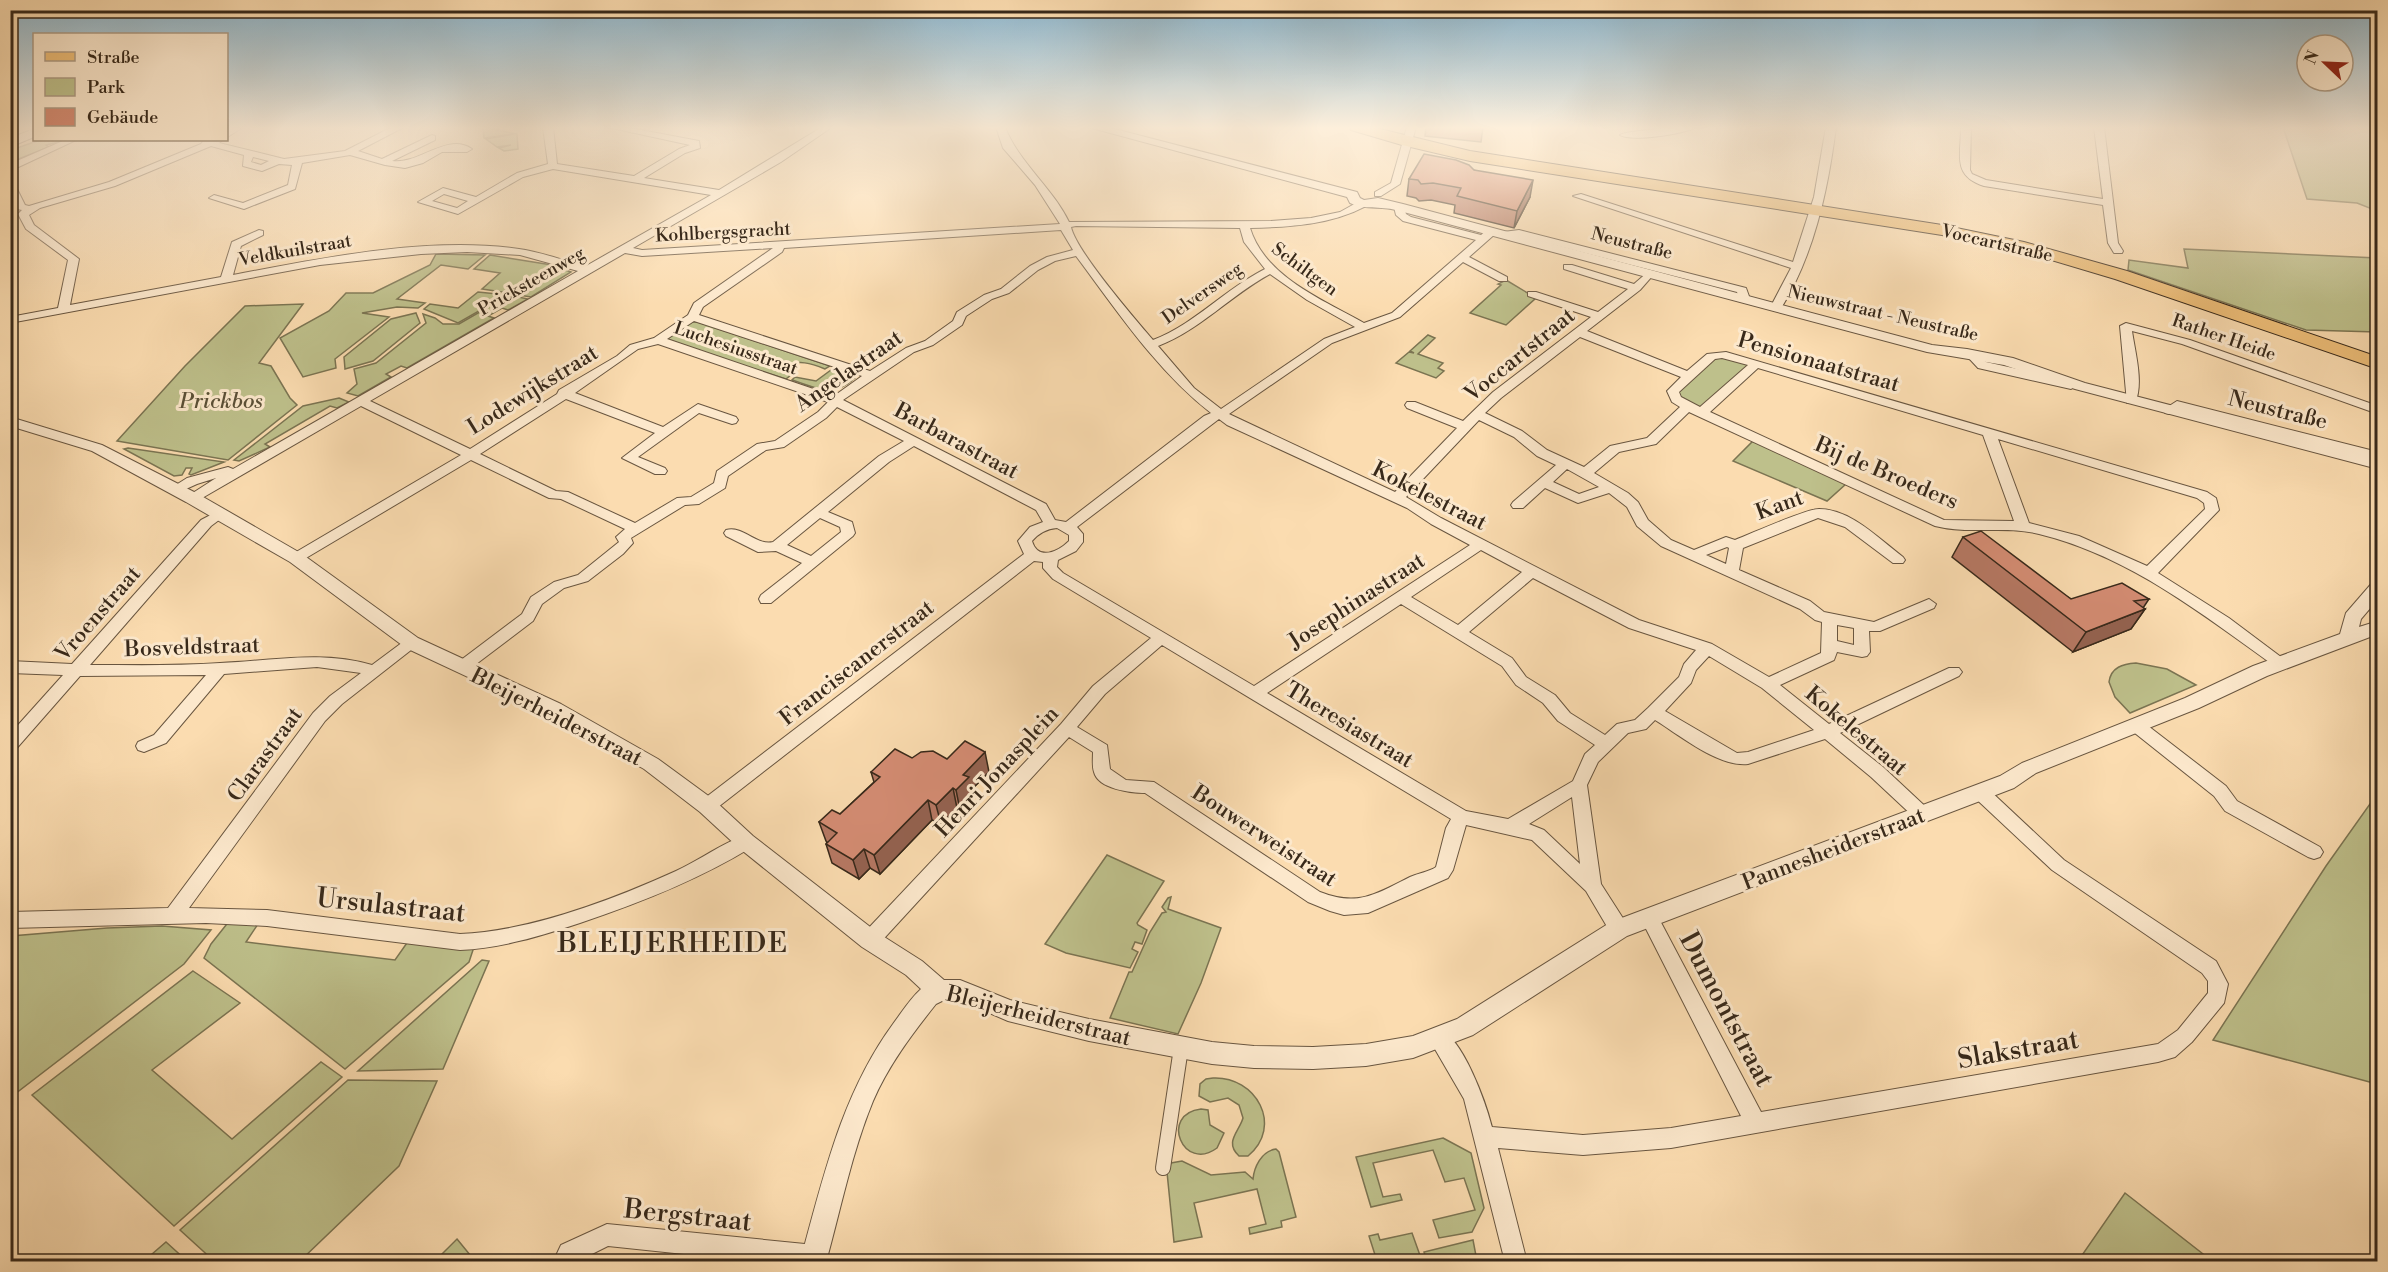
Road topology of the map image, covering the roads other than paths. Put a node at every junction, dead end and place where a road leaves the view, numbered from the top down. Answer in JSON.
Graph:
{"nodes":[{"id":1,"x":11,"y":186,"type":"edge"},
{"id":2,"x":104,"y":186,"type":"edge"},
{"id":3,"x":292,"y":186,"type":"edge"},
{"id":4,"x":500,"y":186,"type":"edge"},
{"id":5,"x":676,"y":186,"type":"edge"},
{"id":6,"x":731,"y":186,"type":"edge"},
{"id":7,"x":1040,"y":186,"type":"edge"},
{"id":8,"x":1309,"y":186,"type":"edge"},
{"id":9,"x":1392,"y":186,"type":"edge"},
{"id":10,"x":1664,"y":186,"type":"edge"},
{"id":11,"x":1820,"y":186,"type":"edge"},
{"id":12,"x":2004,"y":186,"type":"edge"},
{"id":13,"x":2106,"y":186,"type":"edge"},
{"id":14,"x":720,"y":193,"type":"junction"},
{"id":15,"x":1578,"y":196,"type":"dead end"},
{"id":16,"x":214,"y":198,"type":"dead end"},
{"id":17,"x":1378,"y":198,"type":"junction"},
{"id":18,"x":477,"y":200,"type":"junction"},
{"id":19,"x":1357,"y":200,"type":"junction"},
{"id":20,"x":2108,"y":203,"type":"junction"},
{"id":21,"x":30,"y":209,"type":"junction"},
{"id":22,"x":1816,"y":210,"type":"junction"},
{"id":23,"x":1065,"y":226,"type":"junction"},
{"id":24,"x":1244,"y":226,"type":"junction"},
{"id":25,"x":259,"y":233,"type":"dead end"},
{"id":26,"x":1492,"y":235,"type":"junction"},
{"id":27,"x":779,"y":246,"type":"junction"},
{"id":28,"x":622,"y":249,"type":"junction"},
{"id":29,"x":2118,"y":251,"type":"dead end"},
{"id":30,"x":1079,"y":252,"type":"junction"},
{"id":31,"x":1462,"y":258,"type":"junction"},
{"id":32,"x":1795,"y":266,"type":"junction"},
{"id":33,"x":1568,"y":267,"type":"dead end"},
{"id":34,"x":1272,"y":269,"type":"junction"},
{"id":35,"x":587,"y":270,"type":"junction"},
{"id":36,"x":1649,"y":274,"type":"junction"},
{"id":37,"x":1503,"y":279,"type":"dead end"},
{"id":38,"x":226,"y":280,"type":"junction"},
{"id":39,"x":1636,"y":288,"type":"junction"},
{"id":40,"x":1533,"y":294,"type":"dead end"},
{"id":41,"x":1744,"y":299,"type":"junction"},
{"id":42,"x":1776,"y":308,"type":"junction"},
{"id":43,"x":63,"y":310,"type":"junction"},
{"id":44,"x":1600,"y":316,"type":"junction"},
{"id":45,"x":693,"y":317,"type":"junction"},
{"id":46,"x":10,"y":320,"type":"edge"},
{"id":47,"x":1363,"y":327,"type":"junction"},
{"id":48,"x":1579,"y":332,"type":"junction"},
{"id":49,"x":658,"y":340,"type":"junction"},
{"id":50,"x":1151,"y":345,"type":"junction"},
{"id":51,"x":2378,"y":363,"type":"edge"},
{"id":52,"x":1756,"y":364,"type":"junction"},
{"id":53,"x":871,"y":375,"type":"junction"},
{"id":54,"x":1688,"y":376,"type":"junction"},
{"id":55,"x":563,"y":393,"type":"junction"},
{"id":56,"x":2131,"y":400,"type":"junction"},
{"id":57,"x":361,"y":401,"type":"junction"},
{"id":58,"x":837,"y":401,"type":"junction"},
{"id":59,"x":1411,"y":405,"type":"dead end"},
{"id":60,"x":1688,"y":406,"type":"junction"},
{"id":61,"x":2169,"y":410,"type":"junction"},
{"id":62,"x":2378,"y":410,"type":"edge"},
{"id":63,"x":1702,"y":412,"type":"junction"},
{"id":64,"x":1218,"y":414,"type":"junction"},
{"id":65,"x":1476,"y":414,"type":"junction"},
{"id":66,"x":732,"y":420,"type":"dead end"},
{"id":67,"x":10,"y":422,"type":"edge"},
{"id":68,"x":1466,"y":427,"type":"junction"},
{"id":69,"x":664,"y":432,"type":"junction"},
{"id":70,"x":1989,"y":433,"type":"junction"},
{"id":71,"x":913,"y":441,"type":"junction"},
{"id":72,"x":468,"y":455,"type":"junction"},
{"id":73,"x":2378,"y":456,"type":"edge"},
{"id":74,"x":251,"y":464,"type":"junction"},
{"id":75,"x":1565,"y":464,"type":"junction"},
{"id":76,"x":2378,"y":464,"type":"edge"},
{"id":77,"x":660,"y":471,"type":"dead end"},
{"id":78,"x":1585,"y":473,"type":"junction"},
{"id":79,"x":1545,"y":483,"type":"junction"},
{"id":80,"x":1610,"y":488,"type":"junction"},
{"id":81,"x":176,"y":490,"type":"junction"},
{"id":82,"x":192,"y":498,"type":"junction"},
{"id":83,"x":1397,"y":498,"type":"junction"},
{"id":84,"x":1518,"y":504,"type":"dead end"},
{"id":85,"x":819,"y":513,"type":"junction"},
{"id":86,"x":220,"y":514,"type":"junction"},
{"id":87,"x":1051,"y":524,"type":"junction"},
{"id":88,"x":2023,"y":526,"type":"junction"},
{"id":89,"x":640,"y":527,"type":"junction"},
{"id":90,"x":1068,"y":527,"type":"junction"},
{"id":91,"x":731,"y":533,"type":"dead end"},
{"id":92,"x":1481,"y":544,"type":"junction"},
{"id":93,"x":1736,"y":545,"type":"junction"},
{"id":94,"x":777,"y":546,"type":"junction"},
{"id":95,"x":1033,"y":554,"type":"junction"},
{"id":96,"x":1692,"y":556,"type":"junction"},
{"id":97,"x":296,"y":558,"type":"junction"},
{"id":98,"x":1051,"y":558,"type":"junction"},
{"id":99,"x":1898,"y":560,"type":"dead end"},
{"id":100,"x":812,"y":562,"type":"junction"},
{"id":101,"x":1532,"y":571,"type":"junction"},
{"id":102,"x":1732,"y":571,"type":"junction"},
{"id":103,"x":2150,"y":572,"type":"junction"},
{"id":104,"x":2377,"y":588,"type":"edge"},
{"id":105,"x":1401,"y":597,"type":"junction"},
{"id":106,"x":766,"y":599,"type":"dead end"},
{"id":107,"x":1929,"y":604,"type":"dead end"},
{"id":108,"x":1830,"y":618,"type":"junction"},
{"id":109,"x":1861,"y":624,"type":"junction"},
{"id":110,"x":2378,"y":627,"type":"edge"},
{"id":111,"x":1458,"y":633,"type":"junction"},
{"id":112,"x":1161,"y":638,"type":"junction"},
{"id":113,"x":2348,"y":638,"type":"junction"},
{"id":114,"x":412,"y":643,"type":"junction"},
{"id":115,"x":1830,"y":645,"type":"junction"},
{"id":116,"x":1707,"y":648,"type":"junction"},
{"id":117,"x":2281,"y":663,"type":"junction"},
{"id":118,"x":462,"y":666,"type":"junction"},
{"id":119,"x":10,"y":667,"type":"edge"},
{"id":120,"x":220,"y":669,"type":"junction"},
{"id":121,"x":76,"y":670,"type":"junction"},
{"id":122,"x":373,"y":671,"type":"junction"},
{"id":123,"x":1954,"y":672,"type":"dead end"},
{"id":124,"x":1768,"y":684,"type":"junction"},
{"id":125,"x":1255,"y":693,"type":"junction"},
{"id":126,"x":1654,"y":712,"type":"junction"},
{"id":127,"x":2137,"y":726,"type":"junction"},
{"id":128,"x":1068,"y":728,"type":"junction"},
{"id":129,"x":1827,"y":732,"type":"junction"},
{"id":130,"x":1606,"y":744,"type":"junction"},
{"id":131,"x":10,"y":745,"type":"edge"},
{"id":132,"x":144,"y":746,"type":"dead end"},
{"id":133,"x":1579,"y":784,"type":"junction"},
{"id":134,"x":1980,"y":792,"type":"junction"},
{"id":135,"x":707,"y":806,"type":"junction"},
{"id":136,"x":1922,"y":814,"type":"junction"},
{"id":137,"x":1461,"y":817,"type":"junction"},
{"id":138,"x":1510,"y":826,"type":"junction"},
{"id":139,"x":746,"y":842,"type":"junction"},
{"id":140,"x":2314,"y":852,"type":"dead end"},
{"id":141,"x":1592,"y":886,"type":"junction"},
{"id":142,"x":174,"y":914,"type":"junction"},
{"id":143,"x":1650,"y":919,"type":"junction"},
{"id":144,"x":10,"y":920,"type":"edge"},
{"id":145,"x":1619,"y":929,"type":"junction"},
{"id":146,"x":870,"y":940,"type":"junction"},
{"id":147,"x":940,"y":991,"type":"junction"},
{"id":148,"x":1439,"y":1038,"type":"junction"},
{"id":149,"x":1181,"y":1048,"type":"junction"},
{"id":150,"x":1756,"y":1124,"type":"junction"},
{"id":151,"x":1485,"y":1137,"type":"junction"},
{"id":152,"x":1163,"y":1168,"type":"dead end"},
{"id":153,"x":814,"y":1259,"type":"edge"},
{"id":154,"x":564,"y":1262,"type":"edge"},
{"id":155,"x":1516,"y":1262,"type":"edge"}],
"edges":[{"from":1,"to":21,"type":"street"},
{"from":2,"to":21,"type":"street"},
{"from":3,"to":16,"type":"street"},
{"from":4,"to":18,"type":"street"},
{"from":5,"to":14,"type":"street"},
{"from":6,"to":14,"type":"street","name":"Pricksteenweg"},
{"from":7,"to":23,"type":"street","name":"Kokelestraat"},
{"from":8,"to":19,"type":"street"},
{"from":9,"to":17,"type":"street"},
{"from":10,"to":22,"type":"main road","name":"Voccartstraße"},
{"from":11,"to":22,"type":"street"},
{"from":12,"to":20,"type":"street"},
{"from":13,"to":20,"type":"street"},
{"from":14,"to":28,"type":"street","name":"Pricksteenweg"},
{"from":15,"to":32,"type":"street"},
{"from":17,"to":19,"type":"street"},
{"from":17,"to":26,"type":"street","name":"Nieuwstraat - Neustraße"},
{"from":18,"to":18,"type":"street"},
{"from":19,"to":24,"type":"street","name":"Kohlbergsgracht"},
{"from":20,"to":29,"type":"street"},
{"from":21,"to":43,"type":"street"},
{"from":22,"to":32,"type":"street"},
{"from":22,"to":51,"type":"main road","name":"Voccartstraße"},
{"from":23,"to":24,"type":"street","name":"Kohlbergsgracht"},
{"from":23,"to":27,"type":"street","name":"Kohlbergsgracht"},
{"from":23,"to":30,"type":"street","name":"Kokelestraat"},
{"from":24,"to":34,"type":"street","name":"Schiltgen"},
{"from":25,"to":38,"type":"street"},
{"from":26,"to":31,"type":"street"},
{"from":26,"to":36,"type":"street","name":"Nieuwstraat - Neustraße"},
{"from":26,"to":41,"type":"street","name":"Neustraße"},
{"from":27,"to":28,"type":"street","name":"Kohlbergsgracht"},
{"from":27,"to":45,"type":"street","name":"Lodewijkstraat"},
{"from":28,"to":35,"type":"street","name":"Pricksteenweg"},
{"from":30,"to":50,"type":"street","name":"Kokelestraat"},
{"from":30,"to":53,"type":"street","name":"Angelastraat"},
{"from":31,"to":37,"type":"street"},
{"from":31,"to":47,"type":"street"},
{"from":32,"to":42,"type":"street"},
{"from":33,"to":39,"type":"street"},
{"from":34,"to":47,"type":"street","name":"Schiltgen"},
{"from":34,"to":50,"type":"street","name":"Delversweg"},
{"from":35,"to":38,"type":"street","name":"Veldkuilstraat"},
{"from":35,"to":57,"type":"street","name":"Pricksteenweg"},
{"from":36,"to":39,"type":"street","name":"Voccartstraat"},
{"from":36,"to":41,"type":"street","name":"Nieuwstraat - Neustraße"},
{"from":38,"to":43,"type":"street","name":"Veldkuilstraat"},
{"from":39,"to":44,"type":"street","name":"Voccartstraat"},
{"from":40,"to":44,"type":"street"},
{"from":41,"to":42,"type":"street","name":"Nieuwstraat - Neustraße"},
{"from":42,"to":56,"type":"street","name":"Nieuwstraat - Neustraße"},
{"from":43,"to":46,"type":"street","name":"Veldkuilstraat"},
{"from":44,"to":48,"type":"street","name":"Voccartstraat"},
{"from":45,"to":49,"type":"street","name":"Lodewijkstraat"},
{"from":45,"to":53,"type":"street","name":"Luchesiusstraat"},
{"from":47,"to":64,"type":"street"},
{"from":48,"to":54,"type":"street"},
{"from":48,"to":65,"type":"street","name":"Voccartstraat"},
{"from":49,"to":55,"type":"street","name":"Lodewijkstraat"},
{"from":49,"to":58,"type":"street","name":"Luchesiusstraat"},
{"from":50,"to":64,"type":"street","name":"Kokelestraat"},
{"from":52,"to":54,"type":"street","name":"Pensionaatstraat"},
{"from":52,"to":63,"type":"street"},
{"from":52,"to":70,"type":"street","name":"Pensionaatstraat"},
{"from":53,"to":58,"type":"street","name":"Angelastraat"},
{"from":54,"to":60,"type":"street"},
{"from":55,"to":69,"type":"street"},
{"from":55,"to":72,"type":"street","name":"Lodewijkstraat"},
{"from":56,"to":61,"type":"street","name":"Nieuwstraat - Neustraße"},
{"from":56,"to":62,"type":"street","name":"Rather Heide"},
{"from":57,"to":72,"type":"street"},
{"from":57,"to":74,"type":"street","name":"Pricksteenweg"},
{"from":58,"to":71,"type":"street","name":"Barbarastraat"},
{"from":58,"to":89,"type":"street","name":"Angelastraat"},
{"from":59,"to":68,"type":"street"},
{"from":60,"to":63,"type":"street","name":"Bij de Broeders"},
{"from":60,"to":78,"type":"street"},
{"from":61,"to":73,"type":"street","name":"Neustraße"},
{"from":61,"to":76,"type":"street","name":"Nieuwstraat - Neustraße"},
{"from":63,"to":88,"type":"street","name":"Bij de Broeders"},
{"from":64,"to":83,"type":"street","name":"Kokelestraat"},
{"from":64,"to":90,"type":"street"},
{"from":65,"to":68,"type":"street","name":"Voccartstraat"},
{"from":65,"to":75,"type":"street"},
{"from":66,"to":69,"type":"street"},
{"from":67,"to":81,"type":"street","name":"Bleijerheiderstraat"},
{"from":68,"to":83,"type":"street","name":"Voccartstraat"},
{"from":69,"to":77,"type":"street"},
{"from":70,"to":88,"type":"street"},
{"from":70,"to":103,"type":"street","name":"Pensionaatstraat"},
{"from":71,"to":85,"type":"street"},
{"from":71,"to":87,"type":"street","name":"Barbarastraat"},
{"from":72,"to":89,"type":"street"},
{"from":72,"to":97,"type":"street","name":"Lodewijkstraat"},
{"from":74,"to":81,"type":"street","name":"Pricksteenweg"},
{"from":74,"to":82,"type":"street","name":"Pricksteenweg"},
{"from":75,"to":78,"type":"street"},
{"from":75,"to":79,"type":"street"},
{"from":78,"to":80,"type":"street"},
{"from":79,"to":80,"type":"street"},
{"from":79,"to":84,"type":"street"},
{"from":80,"to":96,"type":"street"},
{"from":81,"to":82,"type":"street","name":"Bleijerheiderstraat"},
{"from":82,"to":86,"type":"street","name":"Bleijerheiderstraat"},
{"from":83,"to":92,"type":"street","name":"Kokelestraat"},
{"from":85,"to":94,"type":"street"},
{"from":85,"to":100,"type":"street"},
{"from":86,"to":97,"type":"street","name":"Bleijerheiderstraat"},
{"from":86,"to":121,"type":"street","name":"Vroenstraat"},
{"from":87,"to":90,"type":"street"},
{"from":87,"to":95,"type":"street"},
{"from":88,"to":103,"type":"street","name":"Bij de Broeders"},
{"from":89,"to":118,"type":"street","name":"Angelastraat"},
{"from":90,"to":98,"type":"street"},
{"from":91,"to":94,"type":"street"},
{"from":92,"to":101,"type":"street","name":"Kokelestraat"},
{"from":92,"to":105,"type":"street","name":"Josephinastraat"},
{"from":93,"to":96,"type":"street","name":"Kant"},
{"from":93,"to":99,"type":"street","name":"Kant"},
{"from":93,"to":102,"type":"street","name":"Kant"},
{"from":94,"to":100,"type":"street"},
{"from":95,"to":98,"type":"street"},
{"from":95,"to":135,"type":"street","name":"Franciscanerstraat"},
{"from":96,"to":102,"type":"street"},
{"from":97,"to":114,"type":"street","name":"Bleijerheiderstraat"},
{"from":98,"to":112,"type":"street","name":"Theresiastraat"},
{"from":100,"to":106,"type":"street"},
{"from":101,"to":111,"type":"street"},
{"from":101,"to":116,"type":"street","name":"Kokelestraat"},
{"from":102,"to":108,"type":"street"},
{"from":103,"to":117,"type":"street","name":"Bij de Broeders"},
{"from":104,"to":113,"type":"street"},
{"from":105,"to":111,"type":"street"},
{"from":105,"to":125,"type":"street","name":"Josephinastraat"},
{"from":107,"to":109,"type":"street"},
{"from":108,"to":109,"type":"street"},
{"from":108,"to":115,"type":"street"},
{"from":109,"to":115,"type":"street"},
{"from":110,"to":113,"type":"street","name":"Pannesheiderstraat"},
{"from":111,"to":130,"type":"street"},
{"from":112,"to":125,"type":"street","name":"Theresiastraat"},
{"from":112,"to":128,"type":"street","name":"Henri Jonasplein"},
{"from":113,"to":117,"type":"street","name":"Pannesheiderstraat"},
{"from":114,"to":118,"type":"street","name":"Bleijerheiderstraat"},
{"from":114,"to":122,"type":"street","name":"Clarastraat"},
{"from":115,"to":124,"type":"street"},
{"from":116,"to":124,"type":"street","name":"Kokelestraat"},
{"from":116,"to":126,"type":"street"},
{"from":117,"to":127,"type":"street","name":"Pannesheiderstraat"},
{"from":118,"to":135,"type":"street","name":"Bleijerheiderstraat"},
{"from":119,"to":121,"type":"street","name":"Bosveldstraat"},
{"from":120,"to":121,"type":"street","name":"Bosveldstraat"},
{"from":120,"to":122,"type":"street","name":"Bosveldstraat"},
{"from":120,"to":132,"type":"street"},
{"from":121,"to":131,"type":"street","name":"Vroenstraat"},
{"from":122,"to":142,"type":"street","name":"Clarastraat"},
{"from":123,"to":129,"type":"street"},
{"from":124,"to":129,"type":"street","name":"Kokelestraat"},
{"from":125,"to":137,"type":"street","name":"Theresiastraat"},
{"from":126,"to":129,"type":"street"},
{"from":126,"to":130,"type":"street"},
{"from":127,"to":134,"type":"street","name":"Pannesheiderstraat"},
{"from":127,"to":140,"type":"street"},
{"from":128,"to":137,"type":"street","name":"Bouwerweistraat"},
{"from":128,"to":146,"type":"street","name":"Henri Jonasplein"},
{"from":129,"to":136,"type":"street","name":"Kokelestraat"},
{"from":130,"to":133,"type":"street"},
{"from":133,"to":138,"type":"street"},
{"from":133,"to":141,"type":"street"},
{"from":134,"to":136,"type":"street","name":"Pannesheiderstraat"},
{"from":134,"to":150,"type":"street","name":"Slakstraat"},
{"from":135,"to":139,"type":"street","name":"Bleijerheiderstraat"},
{"from":136,"to":143,"type":"street","name":"Pannesheiderstraat"},
{"from":137,"to":138,"type":"street","name":"Theresiastraat"},
{"from":138,"to":141,"type":"street","name":"Theresiastraat"},
{"from":139,"to":142,"type":"street","name":"Ursulastraat"},
{"from":139,"to":146,"type":"street","name":"Bleijerheiderstraat"},
{"from":141,"to":145,"type":"street","name":"Theresiastraat"},
{"from":142,"to":144,"type":"street","name":"Ursulastraat"},
{"from":143,"to":145,"type":"street","name":"Pannesheiderstraat"},
{"from":143,"to":150,"type":"street","name":"Dumontstraat"},
{"from":145,"to":148,"type":"street","name":"Pannesheiderstraat"},
{"from":146,"to":147,"type":"street","name":"Bleijerheiderstraat"},
{"from":147,"to":149,"type":"street","name":"Bleijerheiderstraat"},
{"from":147,"to":153,"type":"street"},
{"from":148,"to":149,"type":"street","name":"Bleijerheiderstraat"},
{"from":148,"to":151,"type":"street"},
{"from":149,"to":152,"type":"street"},
{"from":150,"to":151,"type":"street","name":"Slakstraat"},
{"from":151,"to":155,"type":"street"},
{"from":153,"to":154,"type":"street","name":"Bergstraat"}]}
